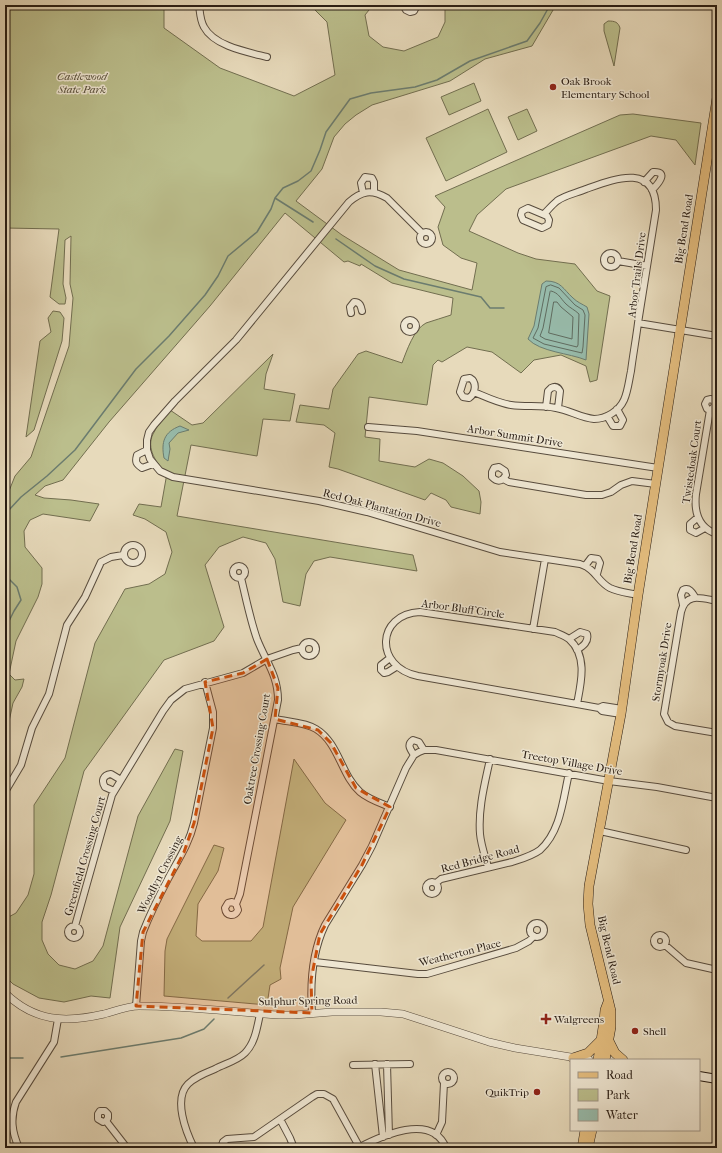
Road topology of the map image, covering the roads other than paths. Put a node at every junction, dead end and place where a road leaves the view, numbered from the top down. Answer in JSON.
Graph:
{"nodes":[{"id":1,"x":199,"y":5,"type":"edge"},
{"id":2,"x":404,"y":5,"type":"edge"},
{"id":3,"x":417,"y":5,"type":"edge"},
{"id":4,"x":267,"y":57,"type":"dead end"},
{"id":5,"x":717,"y":98,"type":"edge"},
{"id":6,"x":644,"y":182,"type":"junction"},
{"id":7,"x":652,"y":190,"type":"junction"},
{"id":8,"x":374,"y":192,"type":"junction"},
{"id":9,"x":363,"y":193,"type":"junction"},
{"id":10,"x":544,"y":214,"type":"dead end"},
{"id":11,"x":422,"y":233,"type":"dead end"},
{"id":12,"x":618,"y":261,"type":"dead end"},
{"id":13,"x":647,"y":266,"type":"junction"},
{"id":14,"x":362,"y":311,"type":"dead end"},
{"id":15,"x":351,"y":313,"type":"dead end"},
{"id":16,"x":638,"y":323,"type":"junction"},
{"id":17,"x":680,"y":330,"type":"junction"},
{"id":18,"x":717,"y":336,"type":"edge"},
{"id":19,"x":474,"y":392,"type":"dead end"},
{"id":20,"x":546,"y":407,"type":"junction"},
{"id":21,"x":558,"y":408,"type":"junction"},
{"id":22,"x":617,"y":409,"type":"junction"},
{"id":23,"x":710,"y":410,"type":"dead end"},
{"id":24,"x":607,"y":416,"type":"junction"},
{"id":25,"x":368,"y":427,"type":"dead end"},
{"id":26,"x":147,"y":450,"type":"junction"},
{"id":27,"x":153,"y":464,"type":"junction"},
{"id":28,"x":658,"y":468,"type":"junction"},
{"id":29,"x":503,"y":479,"type":"dead end"},
{"id":30,"x":656,"y":484,"type":"junction"},
{"id":31,"x":697,"y":518,"type":"junction"},
{"id":32,"x":705,"y":528,"type":"junction"},
{"id":33,"x":717,"y":534,"type":"edge"},
{"id":34,"x":123,"y":555,"type":"dead end"},
{"id":35,"x":545,"y":559,"type":"junction"},
{"id":36,"x":585,"y":566,"type":"junction"},
{"id":37,"x":597,"y":574,"type":"junction"},
{"id":38,"x":241,"y":578,"type":"dead end"},
{"id":39,"x":638,"y":595,"type":"junction"},
{"id":40,"x":695,"y":597,"type":"junction"},
{"id":41,"x":717,"y":601,"type":"edge"},
{"id":42,"x":683,"y":605,"type":"junction"},
{"id":43,"x":534,"y":629,"type":"junction"},
{"id":44,"x":569,"y":639,"type":"junction"},
{"id":45,"x":302,"y":648,"type":"dead end"},
{"id":46,"x":577,"y":650,"type":"junction"},
{"id":47,"x":390,"y":658,"type":"junction"},
{"id":48,"x":267,"y":659,"type":"junction"},
{"id":49,"x":396,"y":667,"type":"junction"},
{"id":50,"x":205,"y":682,"type":"junction"},
{"id":51,"x":577,"y":704,"type":"junction"},
{"id":52,"x":621,"y":712,"type":"junction"},
{"id":53,"x":275,"y":719,"type":"junction"},
{"id":54,"x":717,"y":733,"type":"edge"},
{"id":55,"x":424,"y":750,"type":"junction"},
{"id":56,"x":414,"y":755,"type":"junction"},
{"id":57,"x":490,"y":759,"type":"junction"},
{"id":58,"x":569,"y":773,"type":"junction"},
{"id":59,"x":121,"y":780,"type":"junction"},
{"id":60,"x":609,"y":781,"type":"junction"},
{"id":61,"x":5,"y":792,"type":"edge"},
{"id":62,"x":114,"y":792,"type":"junction"},
{"id":63,"x":717,"y":798,"type":"edge"},
{"id":64,"x":390,"y":807,"type":"junction"},
{"id":65,"x":600,"y":831,"type":"junction"},
{"id":66,"x":686,"y":850,"type":"dead end"},
{"id":67,"x":488,"y":867,"type":"junction"},
{"id":68,"x":436,"y":882,"type":"dead end"},
{"id":69,"x":236,"y":904,"type":"dead end"},
{"id":70,"x":75,"y":926,"type":"dead end"},
{"id":71,"x":534,"y":936,"type":"dead end"},
{"id":72,"x":665,"y":945,"type":"dead end"},
{"id":73,"x":314,"y":962,"type":"junction"},
{"id":74,"x":717,"y":970,"type":"edge"},
{"id":75,"x":5,"y":993,"type":"edge"},
{"id":76,"x":136,"y":1006,"type":"junction"},
{"id":77,"x":312,"y":1013,"type":"junction"},
{"id":78,"x":260,"y":1014,"type":"junction"},
{"id":79,"x":58,"y":1019,"type":"junction"},
{"id":80,"x":605,"y":1040,"type":"junction"},
{"id":81,"x":575,"y":1059,"type":"edge"},
{"id":82,"x":598,"y":1059,"type":"edge"},
{"id":83,"x":605,"y":1059,"type":"edge"},
{"id":84,"x":622,"y":1059,"type":"edge"},
{"id":85,"x":376,"y":1064,"type":"junction"},
{"id":86,"x":387,"y":1064,"type":"junction"},
{"id":87,"x":410,"y":1064,"type":"dead end"},
{"id":88,"x":352,"y":1065,"type":"dead end"},
{"id":89,"x":700,"y":1076,"type":"edge"},
{"id":90,"x":717,"y":1076,"type":"edge"},
{"id":91,"x":444,"y":1083,"type":"dead end"},
{"id":92,"x":280,"y":1119,"type":"junction"},
{"id":93,"x":106,"y":1121,"type":"dead end"},
{"id":94,"x":585,"y":1131,"type":"edge"},
{"id":95,"x":592,"y":1131,"type":"edge"},
{"id":96,"x":436,"y":1135,"type":"junction"},
{"id":97,"x":386,"y":1136,"type":"junction"},
{"id":98,"x":19,"y":1148,"type":"edge"},
{"id":99,"x":127,"y":1148,"type":"edge"},
{"id":100,"x":194,"y":1148,"type":"edge"},
{"id":101,"x":221,"y":1148,"type":"edge"},
{"id":102,"x":294,"y":1148,"type":"edge"},
{"id":103,"x":359,"y":1148,"type":"edge"},
{"id":104,"x":446,"y":1148,"type":"edge"},
{"id":105,"x":582,"y":1148,"type":"edge"},
{"id":106,"x":588,"y":1148,"type":"edge"}],
"edges":[{"from":1,"to":4,"type":"street"},
{"from":2,"to":3,"type":"street"},
{"from":5,"to":17,"type":"main road","name":"Big Bend Road"},
{"from":6,"to":7,"type":"street"},
{"from":6,"to":7,"type":"street"},
{"from":6,"to":10,"type":"street"},
{"from":7,"to":13,"type":"street","name":"Arbor Trails Drive"},
{"from":8,"to":9,"type":"street"},
{"from":8,"to":9,"type":"street"},
{"from":8,"to":11,"type":"street"},
{"from":9,"to":26,"type":"street"},
{"from":12,"to":13,"type":"street"},
{"from":13,"to":16,"type":"street","name":"Arbor Trails Drive"},
{"from":14,"to":15,"type":"street"},
{"from":16,"to":17,"type":"street","name":"Arbor Trails Drive"},
{"from":16,"to":22,"type":"street"},
{"from":17,"to":18,"type":"street","name":"Arbor Trails Drive"},
{"from":17,"to":28,"type":"main road","name":"Big Bend Road"},
{"from":19,"to":20,"type":"street"},
{"from":20,"to":21,"type":"street"},
{"from":20,"to":21,"type":"street"},
{"from":21,"to":24,"type":"street"},
{"from":22,"to":24,"type":"street"},
{"from":22,"to":24,"type":"street"},
{"from":23,"to":31,"type":"street","name":"Twistedoak Court"},
{"from":25,"to":28,"type":"street","name":"Arbor Summit Drive"},
{"from":26,"to":27,"type":"street"},
{"from":26,"to":27,"type":"street"},
{"from":27,"to":35,"type":"street","name":"Red Oak Plantation Drive"},
{"from":28,"to":30,"type":"main road","name":"Big Bend Road"},
{"from":29,"to":30,"type":"street"},
{"from":30,"to":39,"type":"main road","name":"Big Bend Road"},
{"from":31,"to":32,"type":"street","name":"Twistedoak Court"},
{"from":31,"to":32,"type":"street","name":"Twistedoak Court"},
{"from":32,"to":33,"type":"street","name":"Twistedoak Court"},
{"from":34,"to":61,"type":"street"},
{"from":35,"to":36,"type":"street","name":"Red Oak Plantation Drive"},
{"from":35,"to":43,"type":"street"},
{"from":36,"to":37,"type":"street","name":"Red Oak Plantation Drive"},
{"from":36,"to":37,"type":"street","name":"Red Oak Plantation Drive"},
{"from":37,"to":39,"type":"street","name":"Red Oak Plantation Drive"},
{"from":38,"to":48,"type":"street","name":"Oaktree Crossing Court"},
{"from":39,"to":52,"type":"main road","name":"Big Bend Road"},
{"from":40,"to":41,"type":"street","name":"Stormyoak Drive"},
{"from":40,"to":42,"type":"street"},
{"from":40,"to":42,"type":"street","name":"Stormyoak Drive"},
{"from":42,"to":54,"type":"street","name":"Stormyoak Drive"},
{"from":43,"to":44,"type":"street","name":"Arbor Bluff Circle"},
{"from":43,"to":47,"type":"street","name":"Arbor Bluff Circle"},
{"from":44,"to":46,"type":"street"},
{"from":44,"to":46,"type":"street"},
{"from":45,"to":48,"type":"street","name":"Greenfield Crossing Court"},
{"from":46,"to":51,"type":"street"},
{"from":47,"to":49,"type":"street","name":"Arbor Bluff Circle"},
{"from":47,"to":49,"type":"street"},
{"from":48,"to":50,"type":"street","name":"Greenfield Crossing Court"},
{"from":48,"to":53,"type":"street","name":"Oaktree Crossing Court"},
{"from":49,"to":51,"type":"street"},
{"from":50,"to":59,"type":"street","name":"Greenfield Crossing Court"},
{"from":50,"to":76,"type":"street","name":"Woodlyn Crossing"},
{"from":51,"to":52,"type":"street"},
{"from":52,"to":60,"type":"main road","name":"Big Bend Road"},
{"from":53,"to":64,"type":"street"},
{"from":53,"to":69,"type":"street","name":"Oaktree Crossing Court"},
{"from":55,"to":56,"type":"street"},
{"from":55,"to":56,"type":"street","name":"Treetop Village Drive"},
{"from":55,"to":57,"type":"street","name":"Treetop Village Drive"},
{"from":56,"to":64,"type":"street","name":"Treetop Village Drive"},
{"from":57,"to":58,"type":"street","name":"Treetop Village Drive"},
{"from":57,"to":67,"type":"street"},
{"from":58,"to":60,"type":"street","name":"Treetop Village Drive"},
{"from":58,"to":67,"type":"street","name":"Red Bridge Road"},
{"from":59,"to":62,"type":"street","name":"Greenfield Crossing Court"},
{"from":59,"to":62,"type":"street","name":"Greenfield Crossing Court"},
{"from":60,"to":63,"type":"street","name":"Treetop Village Drive"},
{"from":60,"to":65,"type":"main road","name":"Big Bend Road"},
{"from":62,"to":70,"type":"street","name":"Greenfield Crossing Court"},
{"from":64,"to":73,"type":"street","name":"Treetop Village Drive"},
{"from":65,"to":66,"type":"street"},
{"from":65,"to":80,"type":"main road","name":"Big Bend Road"},
{"from":67,"to":68,"type":"street","name":"Red Bridge Road"},
{"from":71,"to":73,"type":"street","name":"Weatherton Place"},
{"from":72,"to":74,"type":"street"},
{"from":73,"to":77,"type":"street","name":"Treetop Village Drive"},
{"from":75,"to":79,"type":"street","name":"Sulphur Spring Road"},
{"from":76,"to":78,"type":"street","name":"Sulphur Spring Road"},
{"from":76,"to":79,"type":"street","name":"Sulphur Spring Road"},
{"from":77,"to":78,"type":"street","name":"Sulphur Spring Road"},
{"from":77,"to":81,"type":"street","name":"Sulphur Spring Road"},
{"from":78,"to":100,"type":"street"},
{"from":79,"to":98,"type":"street"},
{"from":80,"to":81,"type":"main road"},
{"from":80,"to":82,"type":"main road","name":"Big Bend Road"},
{"from":80,"to":83,"type":"main road","name":"Big Bend Road"},
{"from":80,"to":84,"type":"main road"},
{"from":85,"to":86,"type":"street"},
{"from":85,"to":88,"type":"street"},
{"from":85,"to":97,"type":"street"},
{"from":86,"to":87,"type":"street"},
{"from":86,"to":97,"type":"street"},
{"from":89,"to":90,"type":"main road"},
{"from":91,"to":96,"type":"street"},
{"from":92,"to":101,"type":"street"},
{"from":92,"to":102,"type":"street"},
{"from":92,"to":103,"type":"street"},
{"from":93,"to":99,"type":"street"},
{"from":94,"to":105,"type":"main road"},
{"from":95,"to":106,"type":"main road"},
{"from":96,"to":97,"type":"street"},
{"from":96,"to":104,"type":"street"},
{"from":97,"to":103,"type":"street"}]}
